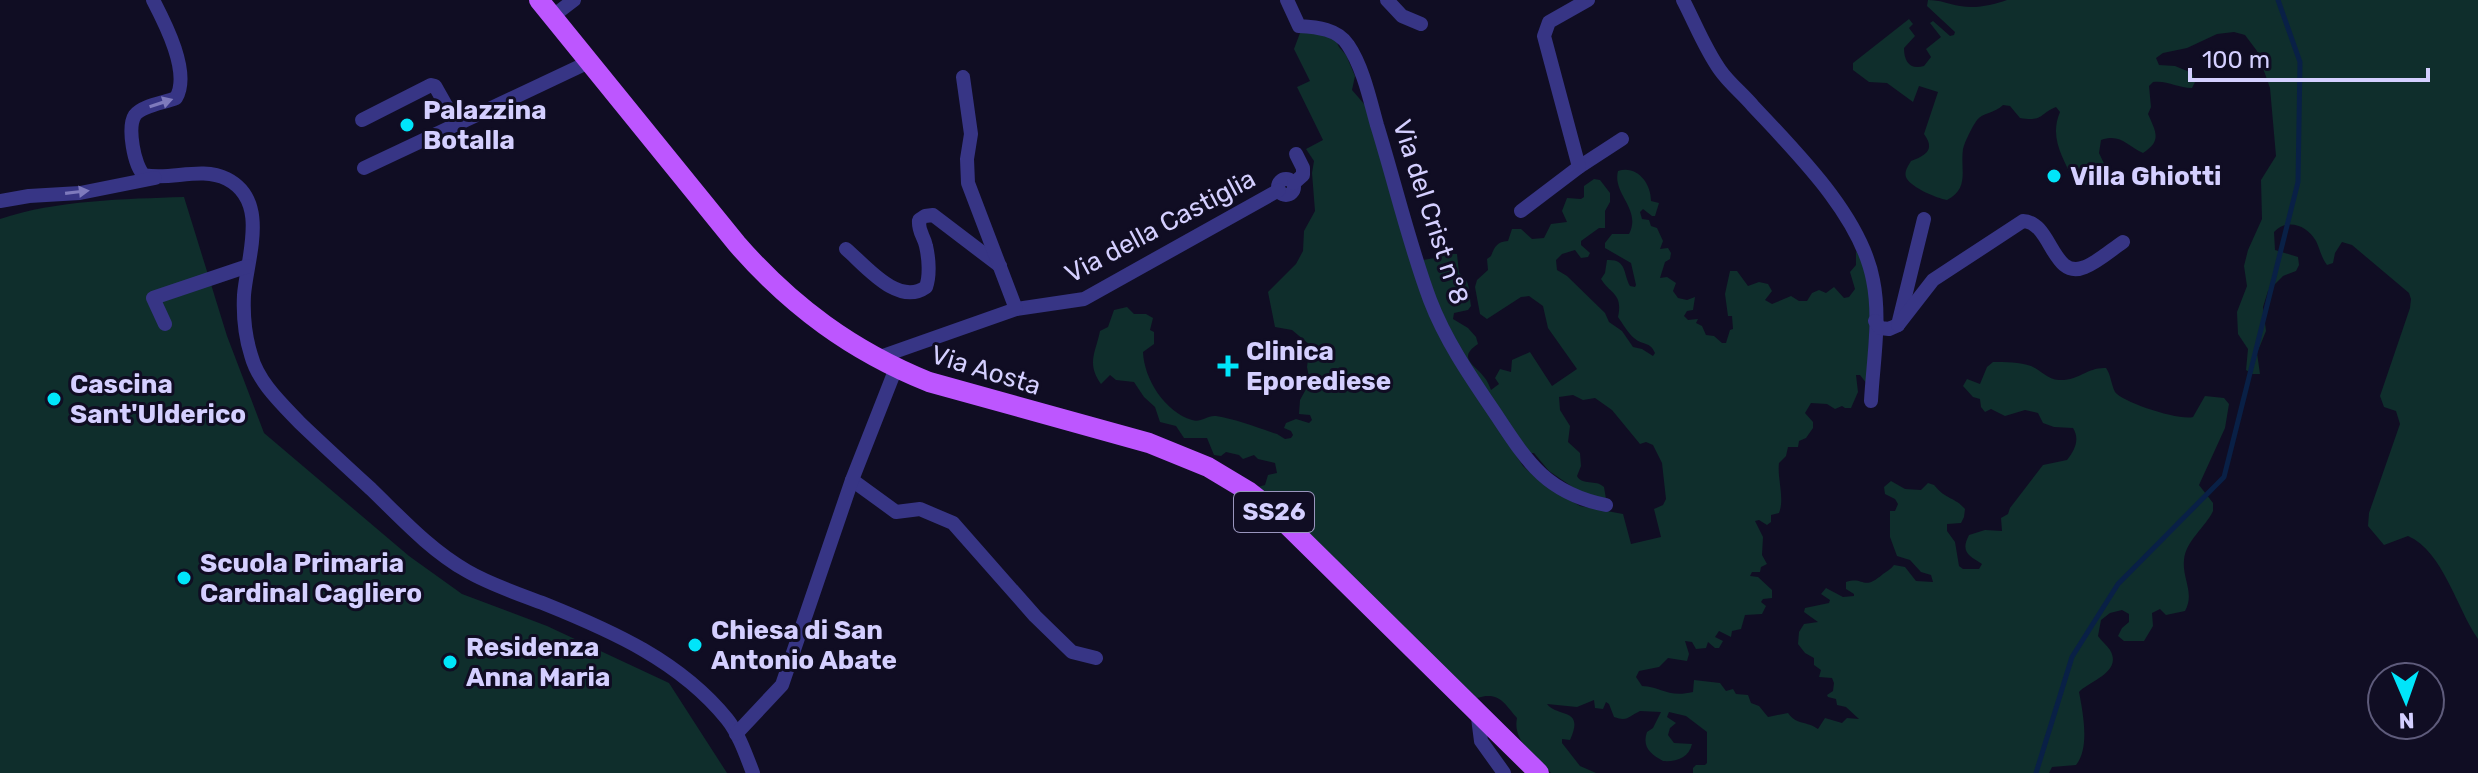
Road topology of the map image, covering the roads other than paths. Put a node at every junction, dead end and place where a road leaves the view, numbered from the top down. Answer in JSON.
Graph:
{"nodes":[{"id":1,"x":153,"y":0,"type":"edge"},
{"id":2,"x":539,"y":0,"type":"edge"},
{"id":3,"x":574,"y":0,"type":"edge"},
{"id":4,"x":1287,"y":0,"type":"edge"},
{"id":5,"x":1387,"y":0,"type":"edge"},
{"id":6,"x":1588,"y":0,"type":"edge"},
{"id":7,"x":1683,"y":0,"type":"edge"},
{"id":8,"x":553,"y":16,"type":"junction"},
{"id":9,"x":1421,"y":24,"type":"dead end"},
{"id":10,"x":589,"y":62,"type":"junction"},
{"id":11,"x":963,"y":77,"type":"dead end"},
{"id":12,"x":362,"y":120,"type":"dead end"},
{"id":13,"x":457,"y":125,"type":"junction"},
{"id":14,"x":1622,"y":139,"type":"dead end"},
{"id":15,"x":1296,"y":154,"type":"dead end"},
{"id":16,"x":1579,"y":167,"type":"junction"},
{"id":17,"x":364,"y":168,"type":"dead end"},
{"id":18,"x":155,"y":178,"type":"junction"},
{"id":19,"x":0,"y":201,"type":"edge"},
{"id":20,"x":1521,"y":211,"type":"dead end"},
{"id":21,"x":1924,"y":219,"type":"dead end"},
{"id":22,"x":2123,"y":242,"type":"dead end"},
{"id":23,"x":846,"y":249,"type":"dead end"},
{"id":24,"x":248,"y":266,"type":"junction"},
{"id":25,"x":1001,"y":266,"type":"junction"},
{"id":26,"x":1016,"y":309,"type":"junction"},
{"id":27,"x":1875,"y":321,"type":"junction"},
{"id":28,"x":165,"y":324,"type":"dead end"},
{"id":29,"x":1898,"y":325,"type":"junction"},
{"id":30,"x":877,"y":358,"type":"junction"},
{"id":31,"x":896,"y":368,"type":"junction"},
{"id":32,"x":1871,"y":401,"type":"dead end"},
{"id":33,"x":852,"y":480,"type":"junction"},
{"id":34,"x":1606,"y":505,"type":"dead end"},
{"id":35,"x":896,"y":512,"type":"junction"},
{"id":36,"x":914,"y":525,"type":"dead end"},
{"id":37,"x":1096,"y":658,"type":"dead end"},
{"id":38,"x":1477,"y":710,"type":"junction"},
{"id":39,"x":736,"y":734,"type":"junction"},
{"id":40,"x":753,"y":773,"type":"edge"},
{"id":41,"x":1504,"y":773,"type":"edge"},
{"id":42,"x":1539,"y":773,"type":"edge"}],
"edges":[{"from":18,"to":1,"type":"street","one_way":true},
{"from":2,"to":8,"type":"main road","name":"Via Aosta","number":"SS26"},
{"from":3,"to":8,"type":"street"},
{"from":4,"to":34,"type":"street","name":"Via del Crist n°8"},
{"from":5,"to":9,"type":"street"},
{"from":6,"to":16,"type":"street"},
{"from":7,"to":27,"type":"street"},
{"from":8,"to":10,"type":"main road","name":"Via Aosta","number":"SS26"},
{"from":10,"to":13,"type":"street"},
{"from":10,"to":30,"type":"main road","name":"Via Aosta","number":"SS26"},
{"from":11,"to":25,"type":"street"},
{"from":12,"to":13,"type":"street"},
{"from":13,"to":17,"type":"street"},
{"from":14,"to":16,"type":"street"},
{"from":15,"to":26,"type":"street","name":"Via della Castiglia"},
{"from":16,"to":20,"type":"street"},
{"from":19,"to":18,"type":"street","one_way":true},
{"from":18,"to":24,"type":"street"},
{"from":21,"to":29,"type":"street"},
{"from":22,"to":29,"type":"street"},
{"from":23,"to":25,"type":"street"},
{"from":24,"to":28,"type":"street"},
{"from":24,"to":39,"type":"street"},
{"from":25,"to":26,"type":"street"},
{"from":26,"to":30,"type":"street","name":"Via della Castiglia"},
{"from":27,"to":29,"type":"street"},
{"from":27,"to":32,"type":"street"},
{"from":30,"to":31,"type":"main road","name":"Via Aosta","number":"SS26"},
{"from":31,"to":33,"type":"street"},
{"from":31,"to":38,"type":"main road","name":"Via Aosta","number":"SS26"},
{"from":33,"to":35,"type":"street"},
{"from":33,"to":39,"type":"street"},
{"from":35,"to":36,"type":"street"},
{"from":35,"to":37,"type":"street"},
{"from":38,"to":41,"type":"street"},
{"from":38,"to":42,"type":"main road","name":"Via Aosta","number":"SS26"},
{"from":39,"to":40,"type":"street"}]}
